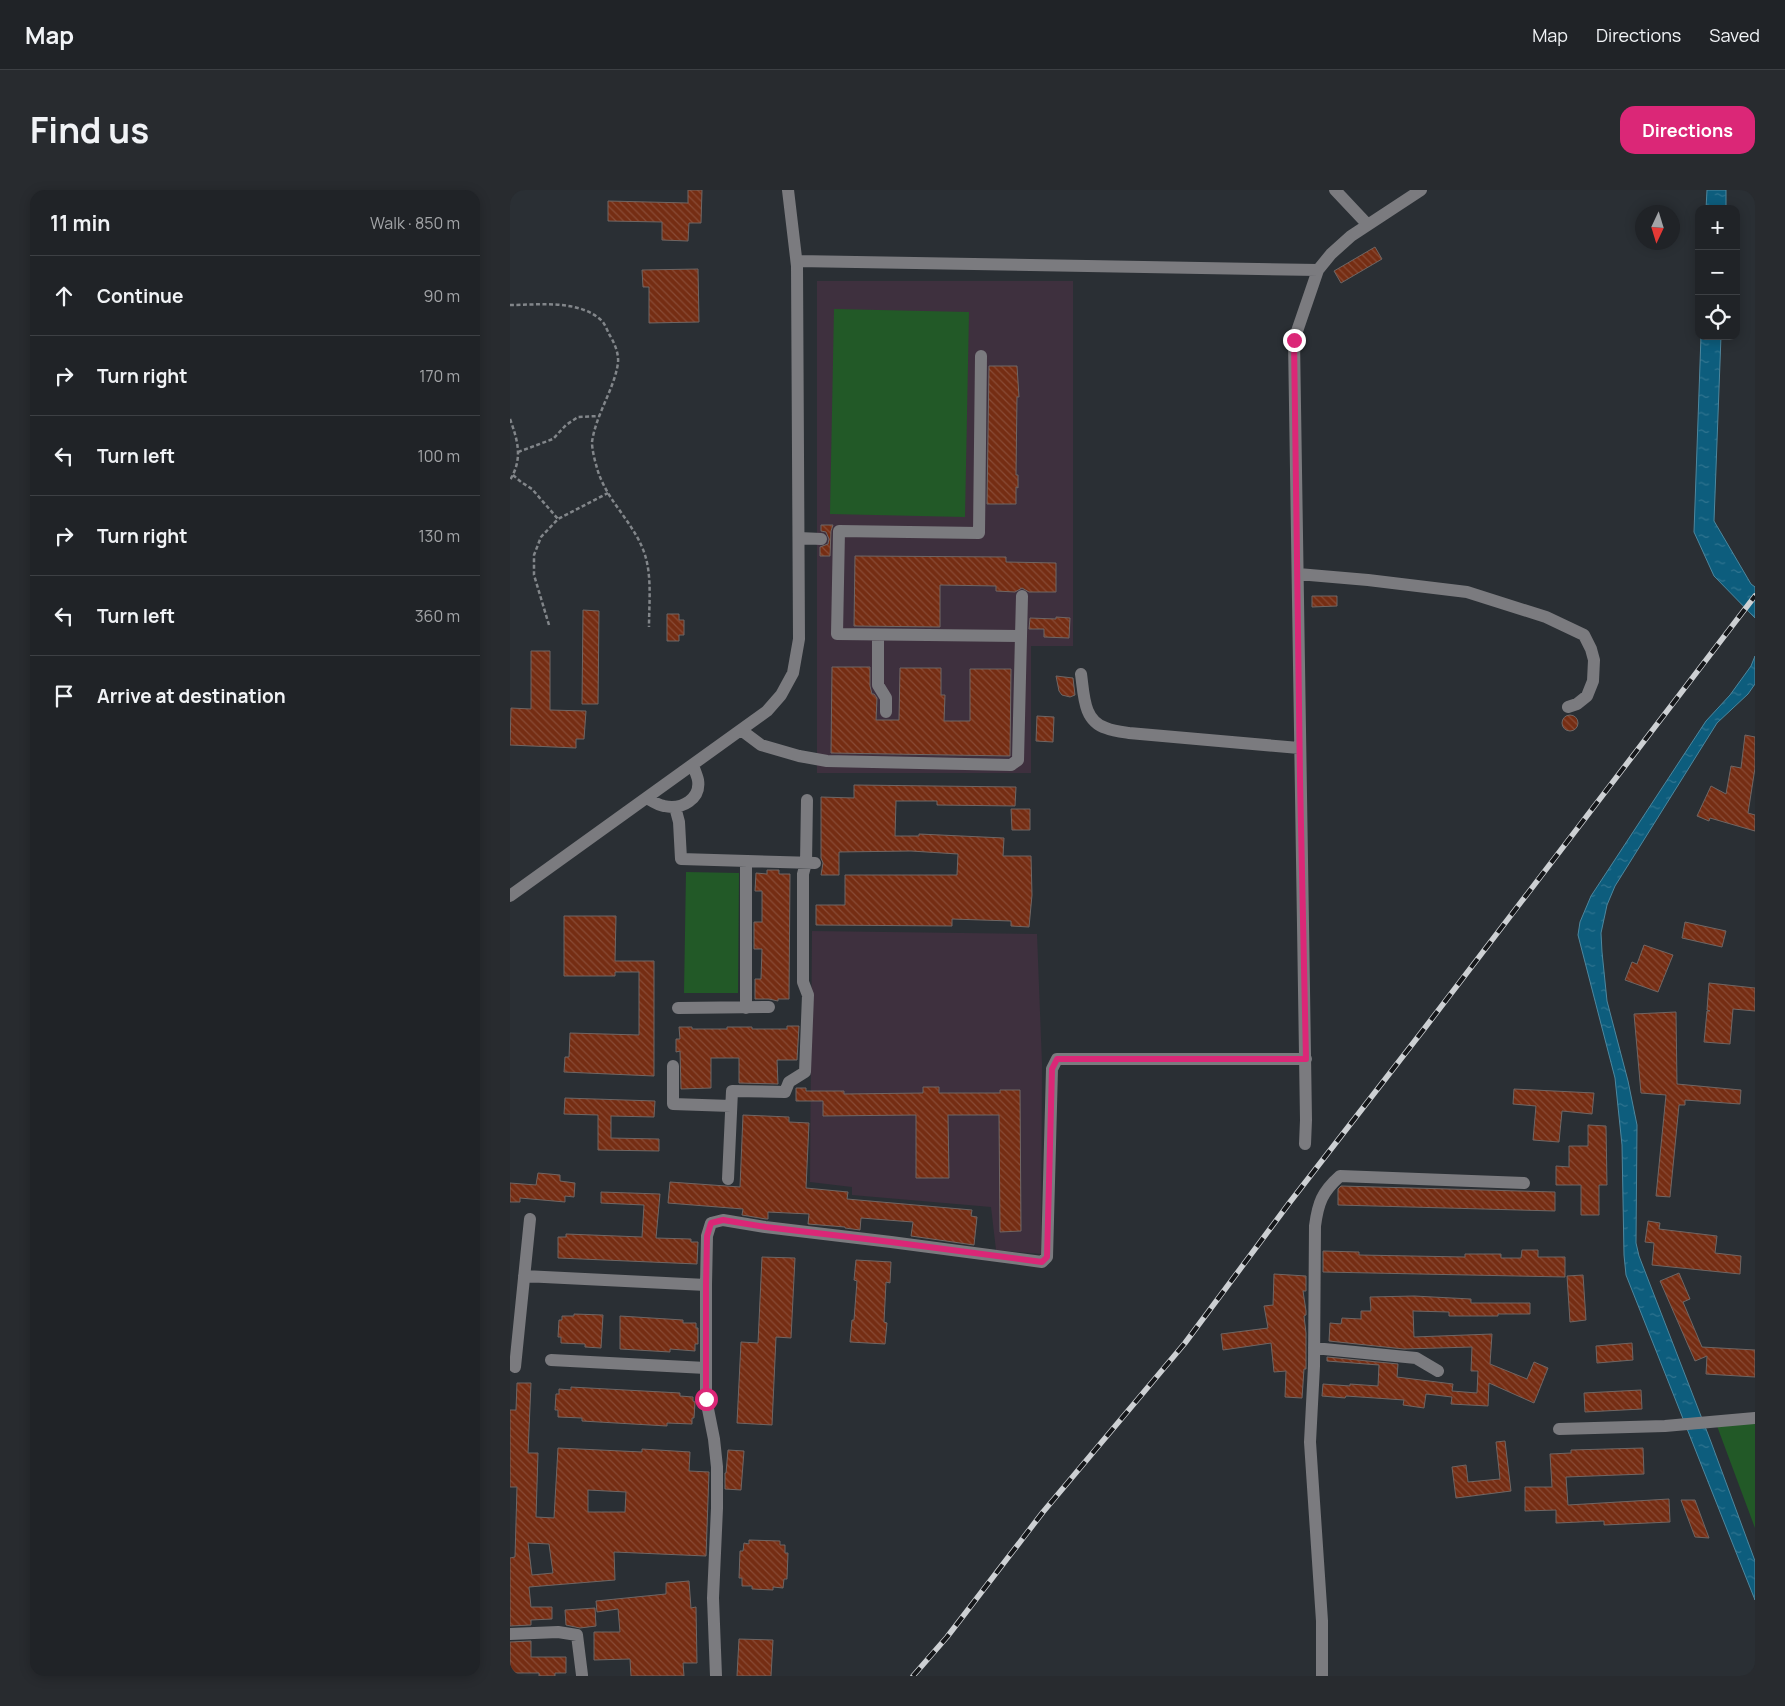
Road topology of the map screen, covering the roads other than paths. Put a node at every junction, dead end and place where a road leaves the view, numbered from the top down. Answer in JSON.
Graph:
{"nodes":[{"id":1,"x":788,"y":190,"type":"edge"},
{"id":2,"x":1335,"y":190,"type":"edge"},
{"id":3,"x":1421,"y":190,"type":"edge"},
{"id":4,"x":1368,"y":225,"type":"junction"},
{"id":5,"x":797,"y":261,"type":"junction"},
{"id":6,"x":1318,"y":270,"type":"junction"},
{"id":7,"x":981,"y":356,"type":"dead end"},
{"id":8,"x":798,"y":538,"type":"junction"},
{"id":9,"x":831,"y":539,"type":"junction"},
{"id":10,"x":1298,"y":574,"type":"junction"},
{"id":11,"x":1022,"y":596,"type":"dead end"},
{"id":12,"x":878,"y":636,"type":"junction"},
{"id":13,"x":1021,"y":636,"type":"junction"},
{"id":14,"x":1081,"y":674,"type":"dead end"},
{"id":15,"x":1568,"y":707,"type":"dead end"},
{"id":16,"x":886,"y":712,"type":"dead end"},
{"id":17,"x":741,"y":730,"type":"junction"},
{"id":18,"x":1299,"y":748,"type":"junction"},
{"id":19,"x":693,"y":765,"type":"junction"},
{"id":20,"x":647,"y":798,"type":"junction"},
{"id":21,"x":807,"y":800,"type":"dead end"},
{"id":22,"x":675,"y":808,"type":"junction"},
{"id":23,"x":746,"y":861,"type":"junction"},
{"id":24,"x":811,"y":863,"type":"junction"},
{"id":25,"x":510,"y":896,"type":"edge"},
{"id":26,"x":769,"y":1007,"type":"dead end"},
{"id":27,"x":678,"y":1008,"type":"dead end"},
{"id":28,"x":746,"y":1008,"type":"junction"},
{"id":29,"x":1306,"y":1059,"type":"junction"},
{"id":30,"x":673,"y":1066,"type":"dead end"},
{"id":31,"x":731,"y":1106,"type":"junction"},
{"id":32,"x":1305,"y":1144,"type":"dead end"},
{"id":33,"x":728,"y":1179,"type":"dead end"},
{"id":34,"x":1524,"y":1183,"type":"dead end"},
{"id":35,"x":530,"y":1219,"type":"dead end"},
{"id":36,"x":524,"y":1276,"type":"junction"},
{"id":37,"x":706,"y":1285,"type":"junction"},
{"id":38,"x":1314,"y":1348,"type":"junction"},
{"id":39,"x":551,"y":1360,"type":"dead end"},
{"id":40,"x":515,"y":1367,"type":"dead end"},
{"id":41,"x":706,"y":1368,"type":"junction"},
{"id":42,"x":1438,"y":1371,"type":"dead end"},
{"id":43,"x":1755,"y":1418,"type":"edge"},
{"id":44,"x":1559,"y":1429,"type":"dead end"},
{"id":45,"x":510,"y":1634,"type":"edge"},
{"id":46,"x":582,"y":1675,"type":"edge"},
{"id":47,"x":716,"y":1676,"type":"edge"},
{"id":48,"x":1322,"y":1676,"type":"edge"}],
"edges":[{"from":1,"to":5,"type":"street"},
{"from":2,"to":4,"type":"street"},
{"from":3,"to":4,"type":"street"},
{"from":4,"to":6,"type":"street"},
{"from":5,"to":6,"type":"street"},
{"from":5,"to":8,"type":"street"},
{"from":6,"to":10,"type":"street"},
{"from":7,"to":9,"type":"street"},
{"from":8,"to":9,"type":"street"},
{"from":8,"to":17,"type":"street"},
{"from":9,"to":12,"type":"street"},
{"from":10,"to":15,"type":"street"},
{"from":10,"to":18,"type":"street"},
{"from":11,"to":13,"type":"street"},
{"from":12,"to":13,"type":"street"},
{"from":12,"to":16,"type":"street"},
{"from":13,"to":17,"type":"street"},
{"from":14,"to":18,"type":"street"},
{"from":17,"to":19,"type":"street"},
{"from":18,"to":29,"type":"street"},
{"from":19,"to":20,"type":"street"},
{"from":19,"to":22,"type":"street"},
{"from":20,"to":22,"type":"street"},
{"from":20,"to":25,"type":"street"},
{"from":21,"to":24,"type":"street"},
{"from":22,"to":23,"type":"street"},
{"from":23,"to":24,"type":"street"},
{"from":23,"to":28,"type":"street"},
{"from":24,"to":31,"type":"street"},
{"from":26,"to":28,"type":"street"},
{"from":27,"to":28,"type":"street"},
{"from":29,"to":32,"type":"street"},
{"from":29,"to":37,"type":"street"},
{"from":30,"to":31,"type":"street"},
{"from":31,"to":33,"type":"street"},
{"from":34,"to":38,"type":"street"},
{"from":35,"to":36,"type":"street"},
{"from":36,"to":37,"type":"street"},
{"from":36,"to":40,"type":"street"},
{"from":37,"to":41,"type":"street"},
{"from":38,"to":42,"type":"street"},
{"from":38,"to":48,"type":"street"},
{"from":39,"to":41,"type":"street"},
{"from":41,"to":47,"type":"street"},
{"from":43,"to":44,"type":"street"},
{"from":45,"to":46,"type":"street"}]}
